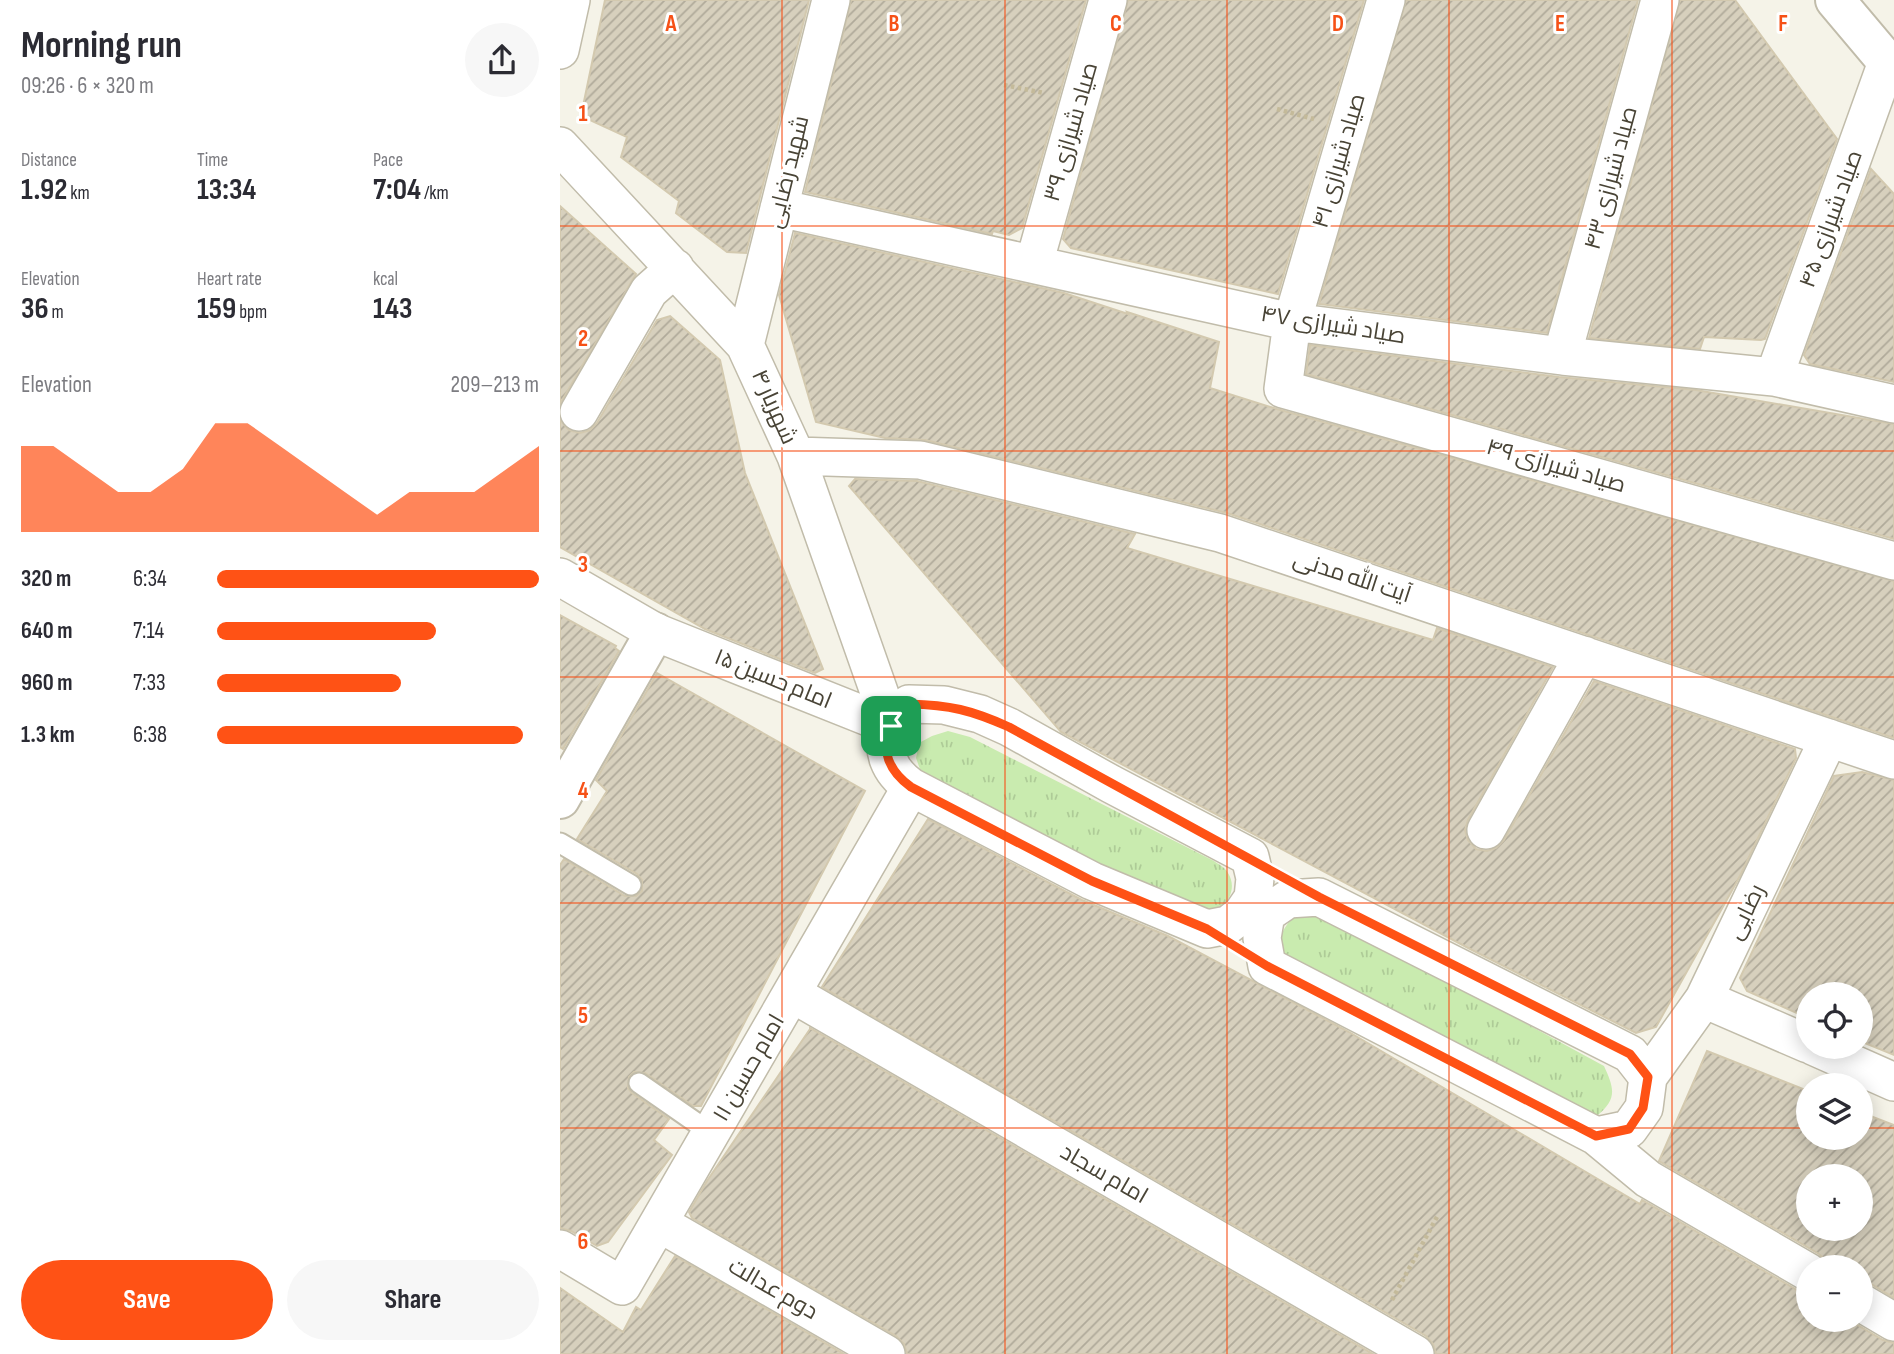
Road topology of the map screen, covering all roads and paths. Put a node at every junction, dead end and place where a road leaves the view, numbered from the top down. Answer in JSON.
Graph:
{"nodes":[{"id":1,"x":571,"y":0,"type":"edge"},
{"id":2,"x":831,"y":0,"type":"edge"},
{"id":3,"x":1108,"y":0,"type":"edge"},
{"id":4,"x":1386,"y":0,"type":"edge"},
{"id":5,"x":1660,"y":0,"type":"edge"},
{"id":6,"x":1842,"y":3,"type":"edge"},
{"id":7,"x":560,"y":50,"type":"edge"},
{"id":8,"x":1891,"y":66,"type":"edge"},
{"id":9,"x":560,"y":146,"type":"edge"},
{"id":10,"x":779,"y":208,"type":"junction"},
{"id":11,"x":1034,"y":264,"type":"junction"},
{"id":12,"x":676,"y":268,"type":"junction"},
{"id":13,"x":1292,"y":322,"type":"junction"},
{"id":14,"x":745,"y":345,"type":"junction"},
{"id":15,"x":1562,"y":356,"type":"junction"},
{"id":16,"x":1774,"y":377,"type":"junction"},
{"id":17,"x":1894,"y":404,"type":"edge"},
{"id":18,"x":579,"y":412,"type":"dead end"},
{"id":19,"x":796,"y":456,"type":"junction"},
{"id":20,"x":1894,"y":561,"type":"edge"},
{"id":21,"x":560,"y":577,"type":"edge"},
{"id":22,"x":644,"y":626,"type":"junction"},
{"id":23,"x":1584,"y":655,"type":"junction"},
{"id":24,"x":891,"y":726,"type":"junction"},
{"id":25,"x":1829,"y":738,"type":"junction"},
{"id":26,"x":560,"y":745,"type":"edge"},
{"id":27,"x":1894,"y":760,"type":"edge"},
{"id":28,"x":911,"y":787,"type":"junction"},
{"id":29,"x":560,"y":799,"type":"edge"},
{"id":30,"x":1486,"y":830,"type":"dead end"},
{"id":31,"x":560,"y":843,"type":"edge"},
{"id":32,"x":1250,"y":858,"type":"junction"},
{"id":33,"x":631,"y":885,"type":"dead end"},
{"id":34,"x":1319,"y":897,"type":"junction"},
{"id":35,"x":1207,"y":929,"type":"junction"},
{"id":36,"x":1267,"y":966,"type":"junction"},
{"id":37,"x":793,"y":994,"type":"junction"},
{"id":38,"x":1704,"y":999,"type":"junction"},
{"id":39,"x":1796,"y":1039,"type":"edge"},
{"id":40,"x":1842,"y":1059,"type":"edge"},
{"id":41,"x":1648,"y":1077,"type":"junction"},
{"id":42,"x":1894,"y":1082,"type":"edge"},
{"id":43,"x":639,"y":1083,"type":"dead end"},
{"id":44,"x":711,"y":1133,"type":"junction"},
{"id":45,"x":1596,"y":1136,"type":"junction"},
{"id":46,"x":1438,"y":1215,"type":"dead end"},
{"id":47,"x":659,"y":1223,"type":"junction"},
{"id":48,"x":560,"y":1249,"type":"edge"},
{"id":49,"x":1796,"y":1265,"type":"edge"},
{"id":50,"x":1873,"y":1310,"type":"edge"},
{"id":51,"x":1894,"y":1322,"type":"edge"},
{"id":52,"x":1374,"y":1331,"type":"junction"},
{"id":53,"x":886,"y":1354,"type":"edge"},
{"id":54,"x":1415,"y":1354,"type":"edge"}],
"edges":[{"from":1,"to":7,"type":"street"},
{"from":2,"to":10,"type":"street","name":"شهید رضایی"},
{"from":3,"to":11,"type":"street","name":"صیاد شیرازی ۳۹"},
{"from":4,"to":13,"type":"street","name":"صیاد شیرازی ۴۱"},
{"from":5,"to":15,"type":"street","name":"صیاد شیرازی ۴۳"},
{"from":6,"to":8,"type":"street"},
{"from":8,"to":16,"type":"street","name":"صیاد شیرازی ۴۵"},
{"from":9,"to":12,"type":"street","name":"شهریار ۴"},
{"from":10,"to":11,"type":"street","name":"صیاد شیرازی ۴۷"},
{"from":10,"to":14,"type":"street","name":"شهید رضایی"},
{"from":11,"to":13,"type":"street","name":"صیاد شیرازی ۴۷"},
{"from":12,"to":14,"type":"street","name":"شهریار ۴"},
{"from":12,"to":18,"type":"street"},
{"from":13,"to":15,"type":"street","name":"صیاد شیرازی ۴۷"},
{"from":13,"to":20,"type":"street","name":"صیاد شیرازی ۴۹"},
{"from":14,"to":19,"type":"street","name":"شهریار ۴"},
{"from":15,"to":16,"type":"street","name":"صیاد شیرازی ۴۷"},
{"from":16,"to":17,"type":"street","name":"صیاد شیرازی ۴۷"},
{"from":19,"to":23,"type":"street","name":"آیت الله مدنی"},
{"from":19,"to":24,"type":"street","name":"شهریار ۴"},
{"from":21,"to":22,"type":"street","name":"امام حسین ۱۵"},
{"from":22,"to":24,"type":"street","name":"امام حسین ۱۵"},
{"from":22,"to":26,"type":"street"},
{"from":22,"to":29,"type":"street"},
{"from":23,"to":25,"type":"street","name":"آیت الله مدنی"},
{"from":23,"to":30,"type":"street"},
{"from":24,"to":28,"type":"street"},
{"from":24,"to":32,"type":"street"},
{"from":25,"to":27,"type":"street","name":"آیت الله مدنی"},
{"from":25,"to":38,"type":"street","name":"رضایی"},
{"from":28,"to":35,"type":"street"},
{"from":28,"to":37,"type":"street","name":"امام حسین ۱۱"},
{"from":31,"to":33,"type":"lane"},
{"from":32,"to":34,"type":"street"},
{"from":32,"to":35,"type":"street"},
{"from":34,"to":36,"type":"street"},
{"from":34,"to":41,"type":"street"},
{"from":35,"to":36,"type":"street"},
{"from":36,"to":45,"type":"street"},
{"from":37,"to":44,"type":"street","name":"امام حسین ۱۱"},
{"from":37,"to":52,"type":"street","name":"امام سجاد"},
{"from":38,"to":39,"type":"street"},
{"from":38,"to":41,"type":"street","name":"رضایی"},
{"from":40,"to":42,"type":"street"},
{"from":41,"to":45,"type":"street","name":"رضایی"},
{"from":43,"to":44,"type":"lane"},
{"from":44,"to":47,"type":"street","name":"امام حسین ۱۱"},
{"from":45,"to":49,"type":"street"},
{"from":46,"to":52,"type":"path"},
{"from":47,"to":48,"type":"street","name":"امام حسین ۱۱"},
{"from":47,"to":53,"type":"street","name":"دوم عدالت"},
{"from":50,"to":51,"type":"street"},
{"from":52,"to":54,"type":"street","name":"امام سجاد"}]}
